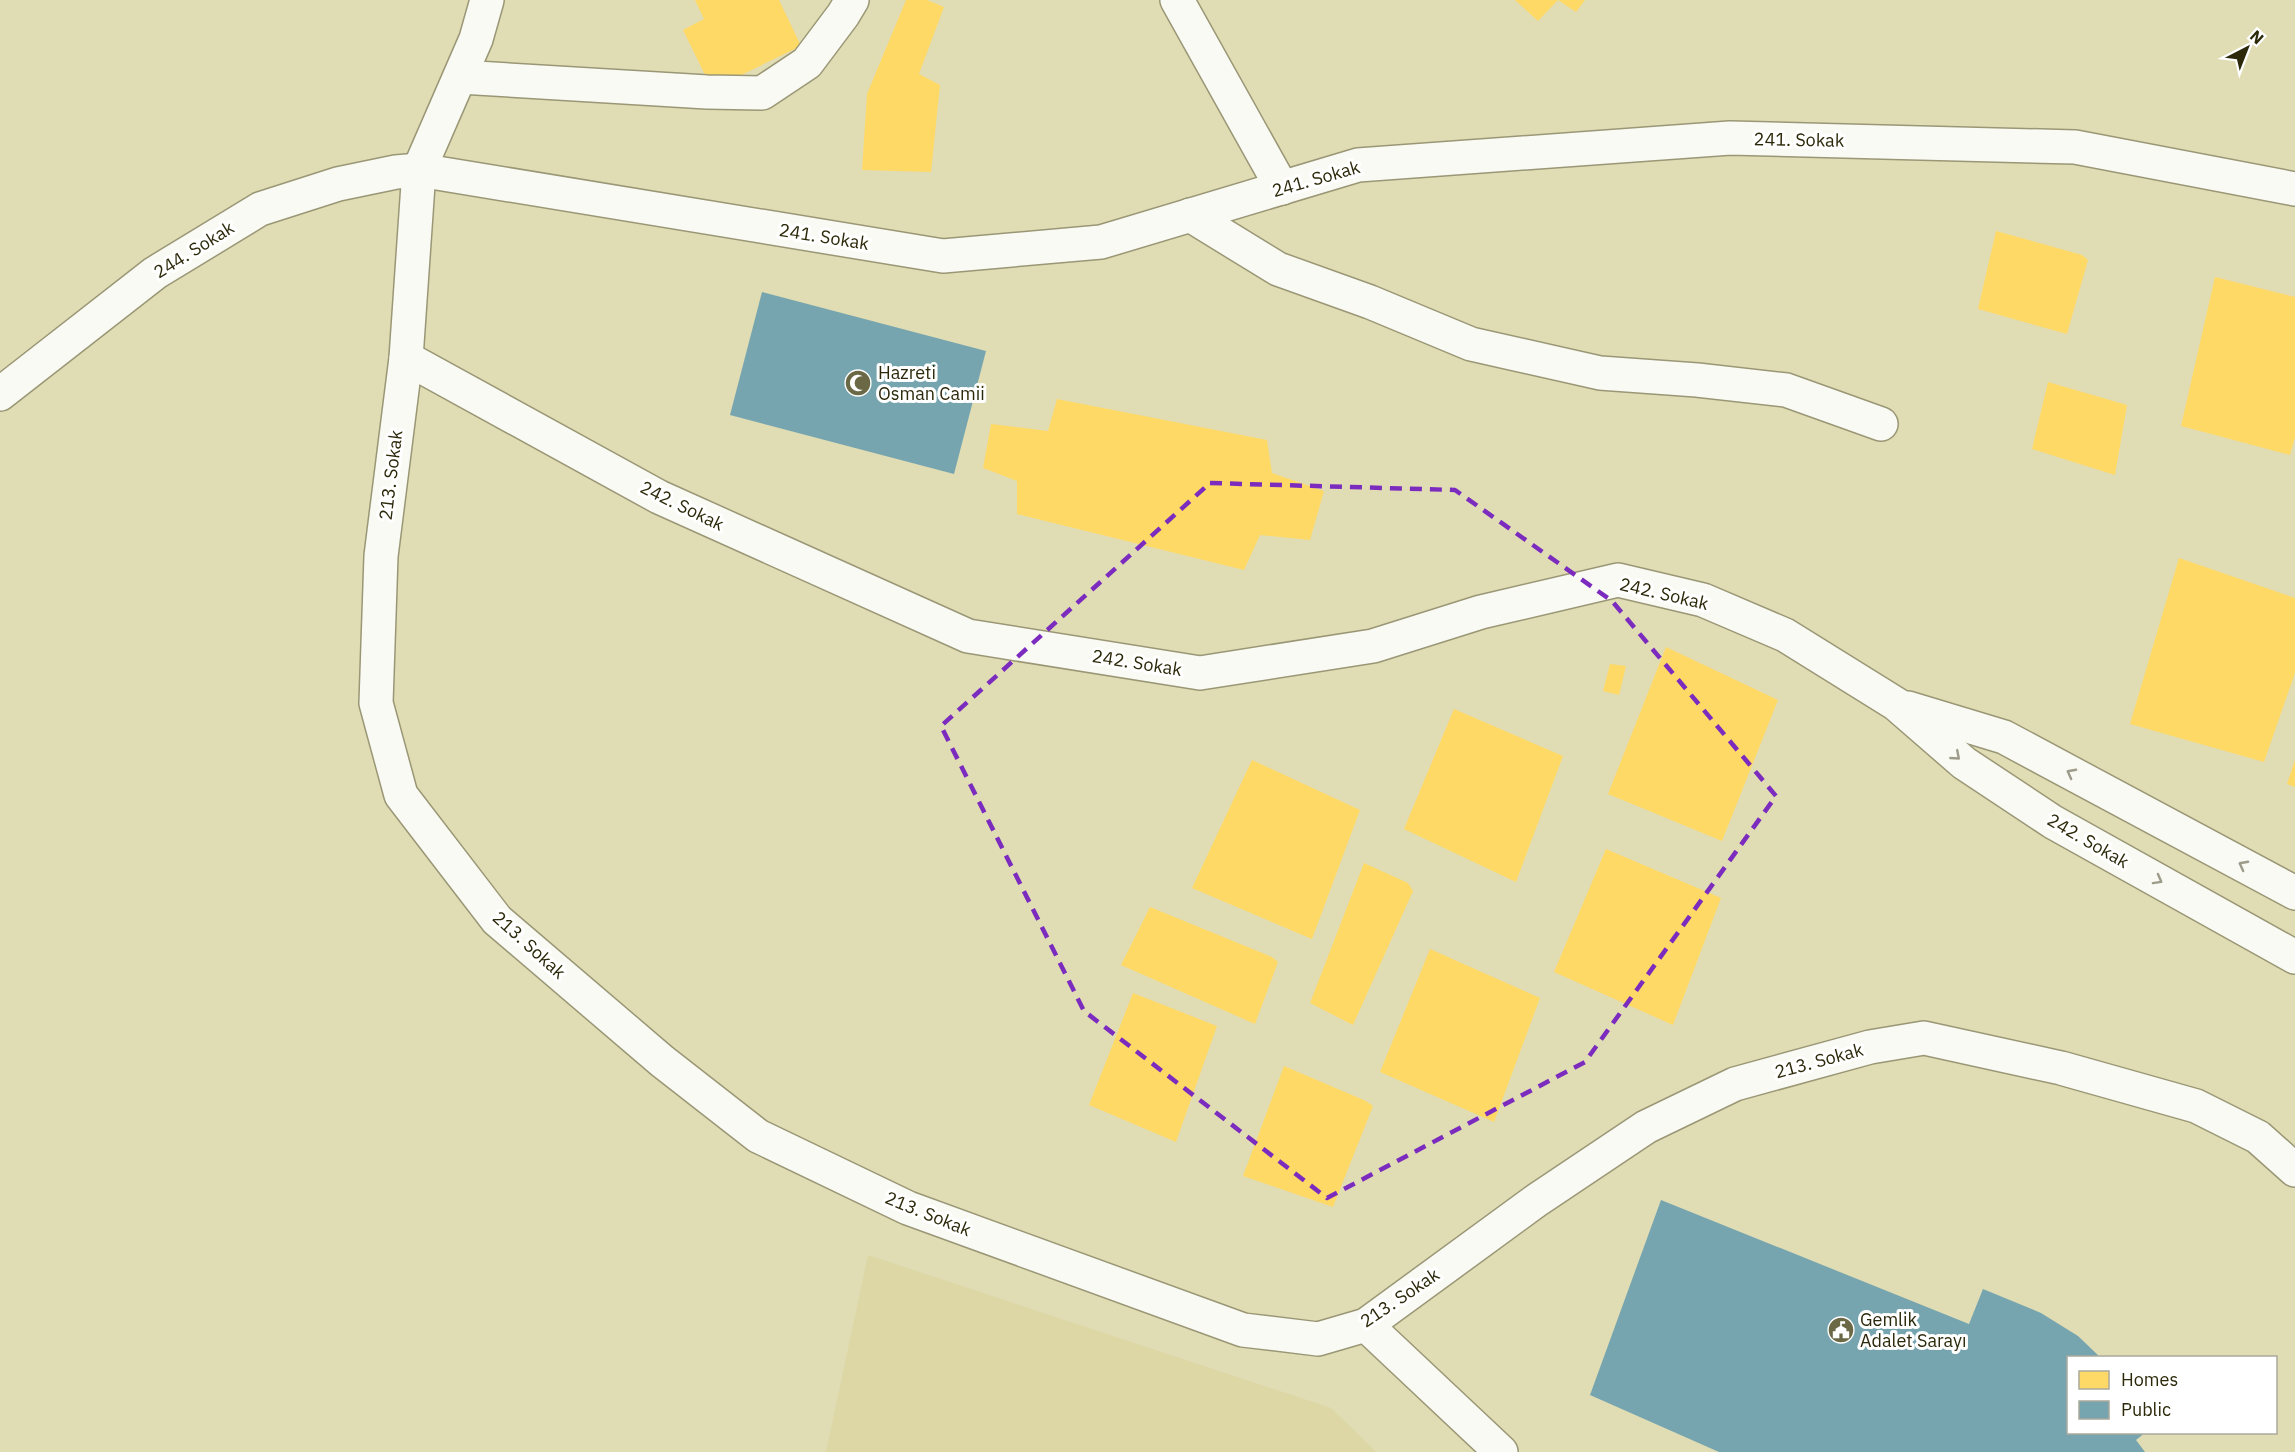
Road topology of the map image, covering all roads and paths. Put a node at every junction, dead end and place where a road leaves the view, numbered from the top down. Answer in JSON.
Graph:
{"nodes":[{"id":1,"x":487,"y":0,"type":"edge"},
{"id":2,"x":852,"y":0,"type":"edge"},
{"id":3,"x":1177,"y":0,"type":"edge"},
{"id":4,"x":460,"y":77,"type":"junction"},
{"id":5,"x":419,"y":170,"type":"junction"},
{"id":6,"x":1282,"y":188,"type":"junction"},
{"id":7,"x":2295,"y":189,"type":"edge"},
{"id":8,"x":1190,"y":215,"type":"junction"},
{"id":9,"x":406,"y":358,"type":"junction"},
{"id":10,"x":0,"y":394,"type":"edge"},
{"id":11,"x":1881,"y":424,"type":"dead end"},
{"id":12,"x":1896,"y":704,"type":"junction"},
{"id":13,"x":2295,"y":893,"type":"edge"},
{"id":14,"x":2295,"y":957,"type":"edge"},
{"id":15,"x":2295,"y":1170,"type":"edge"},
{"id":16,"x":1366,"y":1325,"type":"junction"},
{"id":17,"x":1501,"y":1452,"type":"edge"}],
"edges":[{"from":1,"to":4,"type":"street","name":"213. Sokak"},
{"from":2,"to":4,"type":"street"},
{"from":3,"to":6,"type":"street"},
{"from":4,"to":5,"type":"street","name":"213. Sokak"},
{"from":5,"to":8,"type":"street","name":"241. Sokak"},
{"from":5,"to":9,"type":"street","name":"213. Sokak"},
{"from":5,"to":10,"type":"street","name":"244. Sokak"},
{"from":6,"to":7,"type":"street","name":"241. Sokak"},
{"from":6,"to":8,"type":"street","name":"241. Sokak"},
{"from":8,"to":11,"type":"street"},
{"from":9,"to":12,"type":"street","name":"242. Sokak"},
{"from":9,"to":16,"type":"street","name":"213. Sokak"},
{"from":13,"to":12,"type":"street","name":"242. Sokak","one_way":true},
{"from":12,"to":14,"type":"street","name":"242. Sokak","one_way":true},
{"from":15,"to":16,"type":"street","name":"213. Sokak"},
{"from":16,"to":17,"type":"street"}]}
